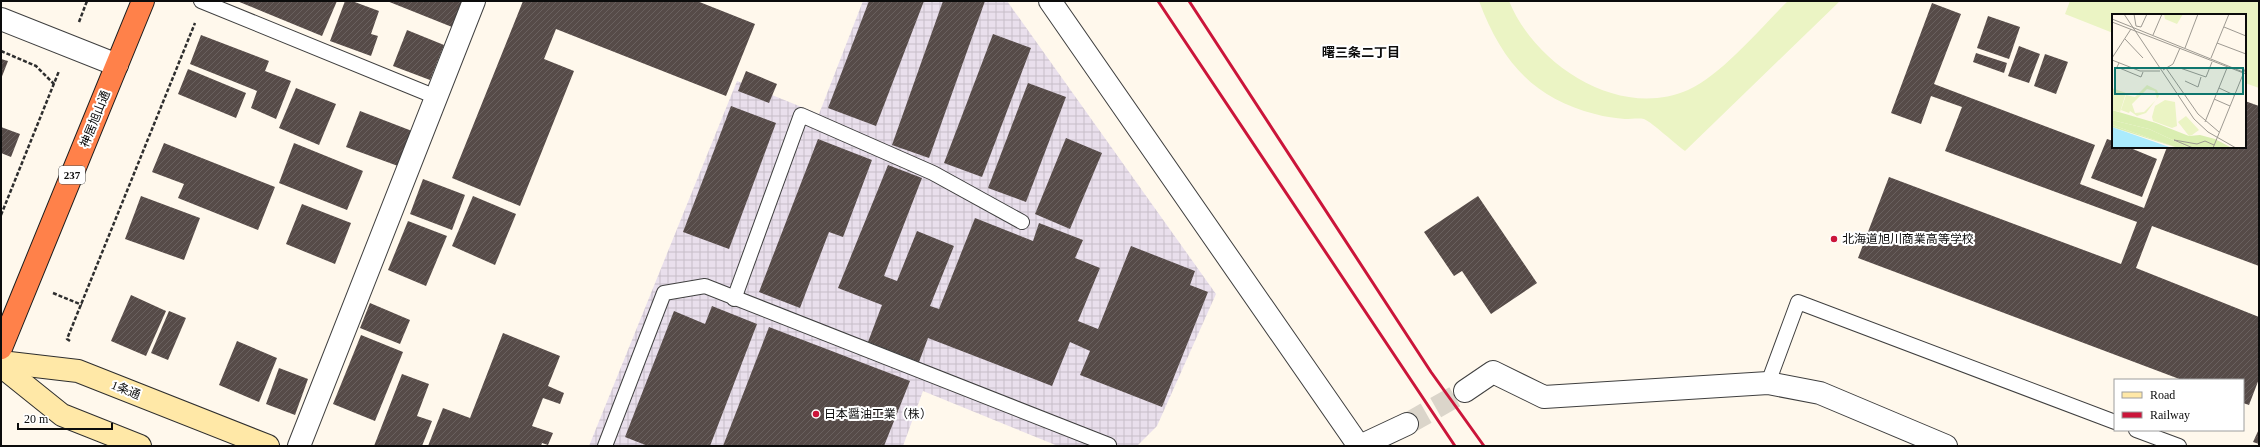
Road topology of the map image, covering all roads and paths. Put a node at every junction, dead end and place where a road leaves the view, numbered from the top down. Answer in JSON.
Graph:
{"nodes":[{"id":1,"x":87,"y":1,"type":"edge"},
{"id":2,"x":143,"y":1,"type":"edge"},
{"id":3,"x":201,"y":1,"type":"edge"},
{"id":4,"x":474,"y":1,"type":"edge"},
{"id":5,"x":1050,"y":1,"type":"edge"},
{"id":6,"x":197,"y":16,"type":"dead end"},
{"id":7,"x":1,"y":19,"type":"edge"},
{"id":8,"x":69,"y":46,"type":"junction"},
{"id":9,"x":1,"y":51,"type":"edge"},
{"id":10,"x":116,"y":65,"type":"junction"},
{"id":11,"x":54,"y":84,"type":"junction"},
{"id":12,"x":436,"y":97,"type":"junction"},
{"id":13,"x":1,"y":215,"type":"edge"},
{"id":14,"x":1022,"y":222,"type":"dead end"},
{"id":15,"x":734,"y":299,"type":"junction"},
{"id":16,"x":67,"y":339,"type":"dead end"},
{"id":17,"x":1,"y":348,"type":"edge"},
{"id":18,"x":1,"y":362,"type":"edge"},
{"id":19,"x":1,"y":366,"type":"edge"},
{"id":20,"x":1768,"y":383,"type":"junction"},
{"id":21,"x":1465,"y":390,"type":"tunnel mouth"},
{"id":22,"x":2114,"y":422,"type":"edge"},
{"id":23,"x":1407,"y":424,"type":"tunnel mouth"},
{"id":24,"x":2139,"y":431,"type":"edge"},
{"id":25,"x":1110,"y":445,"type":"dead end"},
{"id":26,"x":140,"y":446,"type":"edge"},
{"id":27,"x":268,"y":446,"type":"edge"},
{"id":28,"x":299,"y":446,"type":"edge"},
{"id":29,"x":605,"y":446,"type":"edge"},
{"id":30,"x":1360,"y":446,"type":"edge"},
{"id":31,"x":1946,"y":446,"type":"edge"},
{"id":32,"x":2179,"y":446,"type":"edge"}],
"edges":[{"from":1,"to":8,"type":"path"},
{"from":2,"to":10,"type":"highway","name":"神居旭山通","number":"237"},
{"from":3,"to":12,"type":"lane"},
{"from":4,"to":12,"type":"street"},
{"from":5,"to":30,"type":"street"},
{"from":6,"to":16,"type":"path"},
{"from":7,"to":8,"type":"street"},
{"from":8,"to":10,"type":"street"},
{"from":8,"to":11,"type":"path"},
{"from":9,"to":11,"type":"path"},
{"from":10,"to":17,"type":"highway","name":"神居旭山通","number":"237"},
{"from":11,"to":13,"type":"path"},
{"from":12,"to":28,"type":"street"},
{"from":14,"to":15,"type":"lane"},
{"from":15,"to":25,"type":"lane"},
{"from":15,"to":29,"type":"lane"},
{"from":18,"to":27,"type":"street","name":"1条通"},
{"from":19,"to":26,"type":"street"},
{"from":20,"to":21,"type":"street"},
{"from":20,"to":22,"type":"lane"},
{"from":20,"to":31,"type":"street"},
{"from":23,"to":30,"type":"street"},
{"from":24,"to":32,"type":"lane"}]}
